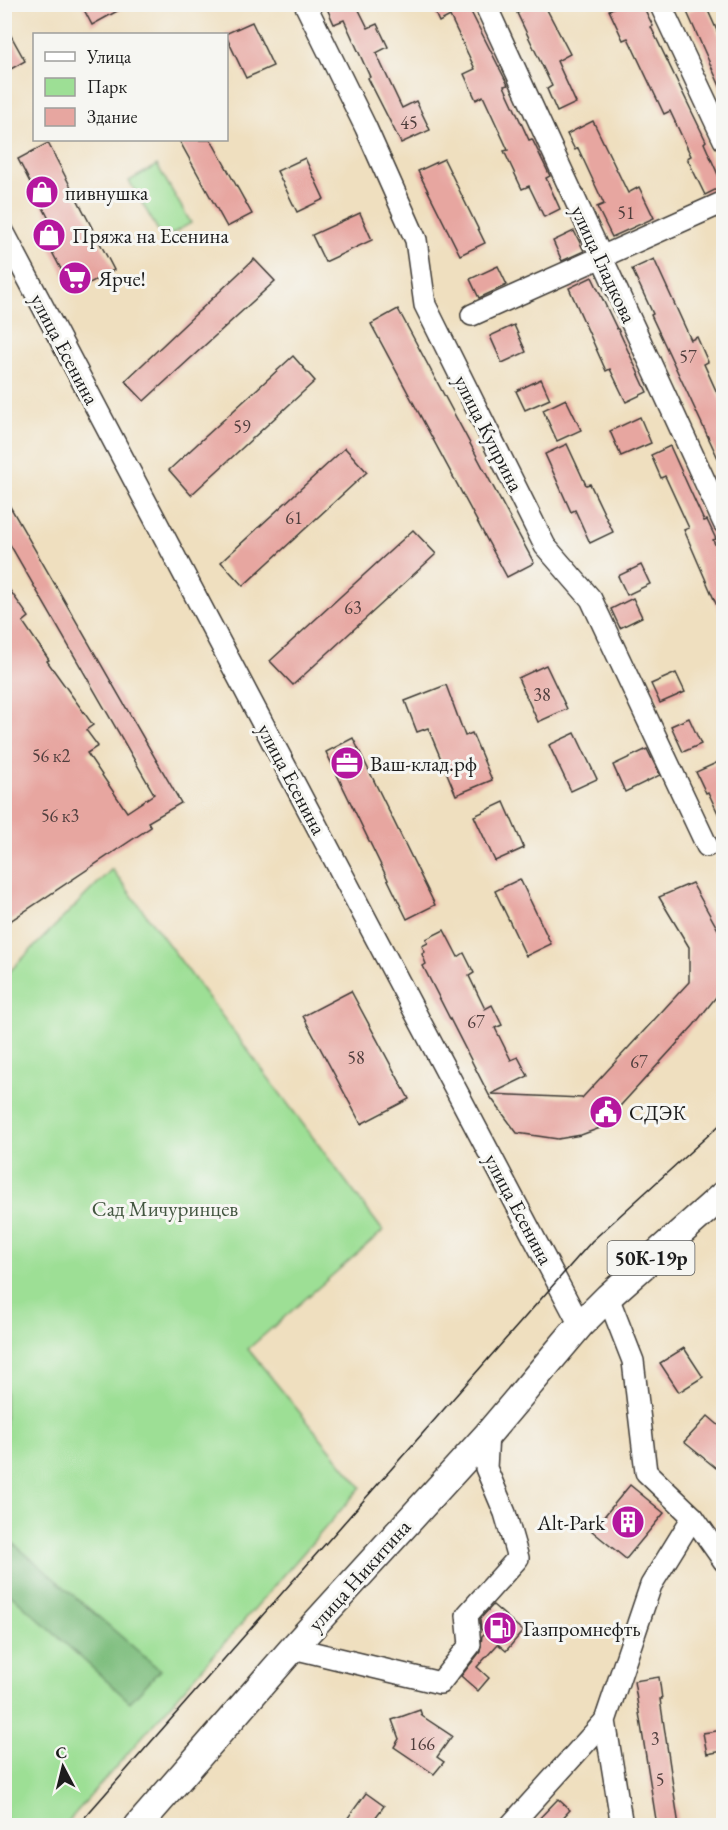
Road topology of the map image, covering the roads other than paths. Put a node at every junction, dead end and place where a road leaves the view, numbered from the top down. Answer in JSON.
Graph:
{"nodes":[{"id":1,"x":305,"y":4,"type":"edge"},
{"id":2,"x":485,"y":4,"type":"edge"},
{"id":3,"x":660,"y":4,"type":"edge"},
{"id":4,"x":723,"y":140,"type":"edge"},
{"id":5,"x":723,"y":202,"type":"edge"},
{"id":6,"x":4,"y":233,"type":"edge"},
{"id":7,"x":600,"y":257,"type":"junction"},
{"id":8,"x":472,"y":315,"type":"dead end"},
{"id":9,"x":723,"y":523,"type":"edge"},
{"id":10,"x":707,"y":846,"type":"dead end"},
{"id":11,"x":723,"y":1194,"type":"edge"},
{"id":12,"x":608,"y":1297,"type":"junction"},
{"id":13,"x":580,"y":1324,"type":"junction"},
{"id":14,"x":488,"y":1434,"type":"junction"},
{"id":15,"x":693,"y":1517,"type":"junction"},
{"id":16,"x":723,"y":1561,"type":"edge"},
{"id":17,"x":293,"y":1648,"type":"junction"},
{"id":18,"x":605,"y":1721,"type":"junction"},
{"id":19,"x":138,"y":1826,"type":"edge"},
{"id":20,"x":510,"y":1826,"type":"edge"},
{"id":21,"x":622,"y":1826,"type":"edge"}],
"edges":[{"from":1,"to":10,"type":"street","name":"улица Куприна"},
{"from":2,"to":7,"type":"street","name":"улица Гладкова"},
{"from":3,"to":4,"type":"street"},
{"from":5,"to":7,"type":"street"},
{"from":6,"to":13,"type":"street","name":"улица Есенина"},
{"from":7,"to":8,"type":"street"},
{"from":7,"to":9,"type":"street","name":"улица Гладкова"},
{"from":11,"to":12,"type":"main road","number":"50К-19р"},
{"from":12,"to":13,"type":"main road","number":"50К-19р"},
{"from":12,"to":15,"type":"street"},
{"from":13,"to":14,"type":"main road","name":"улица Никитина"},
{"from":14,"to":17,"type":"main road","name":"улица Никитина"},
{"from":14,"to":17,"type":"street"},
{"from":15,"to":16,"type":"street"},
{"from":15,"to":18,"type":"street"},
{"from":17,"to":19,"type":"main road","name":"улица Никитина"},
{"from":18,"to":20,"type":"street"},
{"from":18,"to":21,"type":"street"}]}
